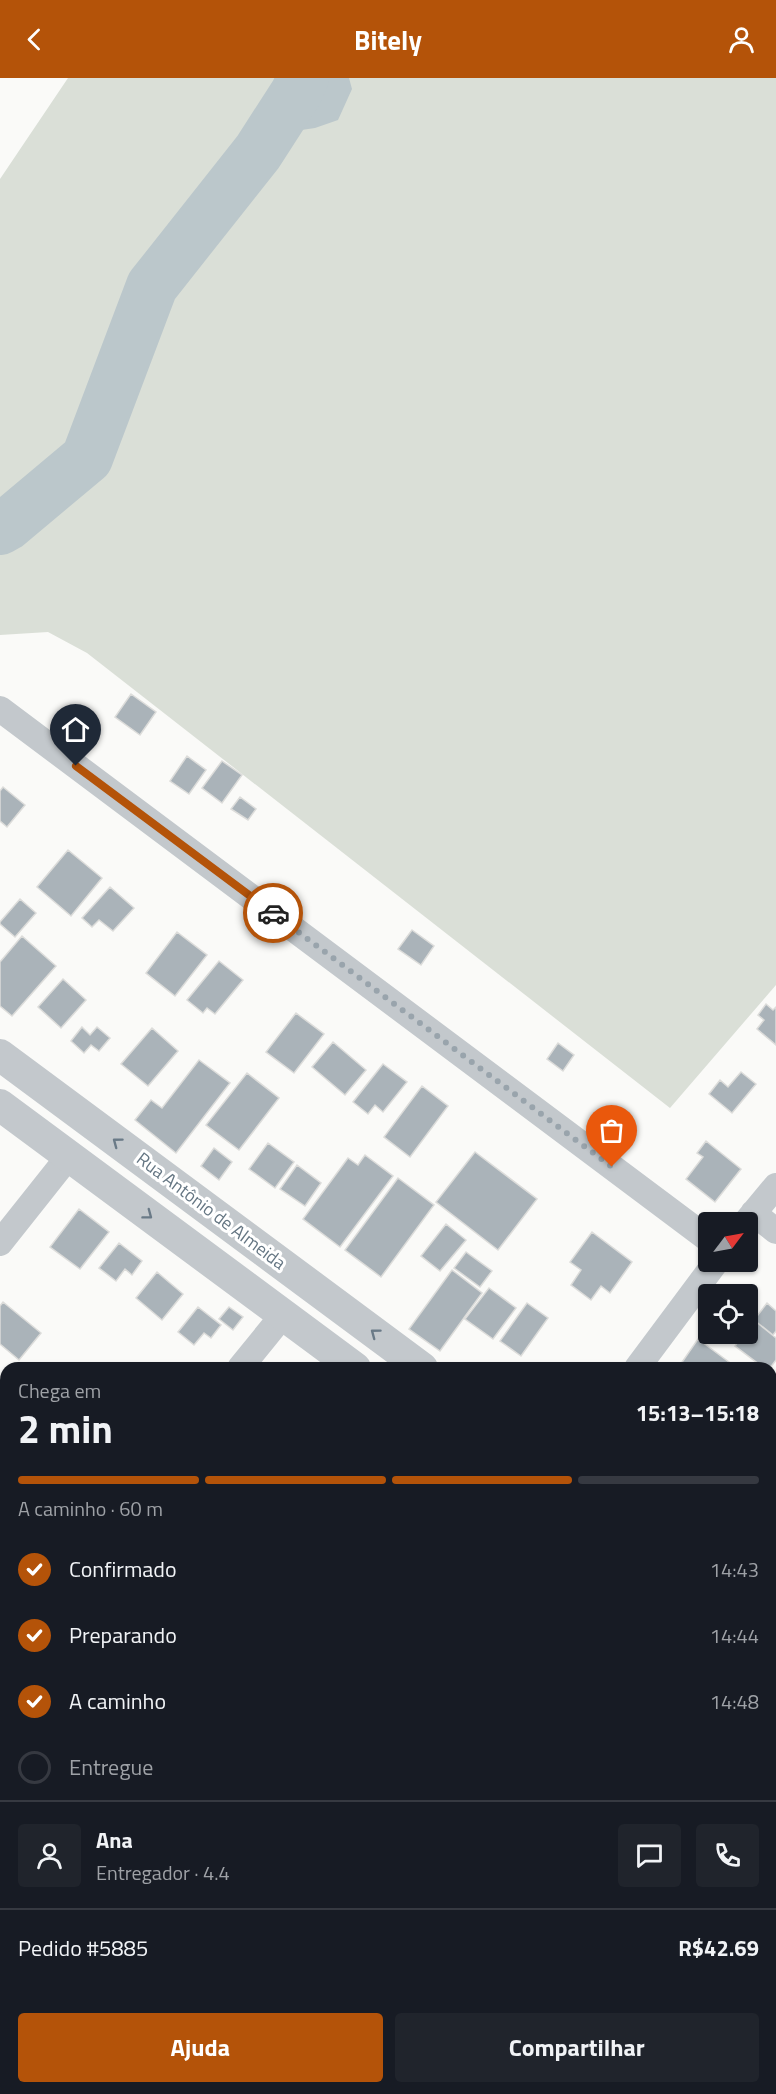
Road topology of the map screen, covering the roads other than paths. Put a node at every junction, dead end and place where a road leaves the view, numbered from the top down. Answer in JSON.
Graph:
{"nodes":[{"id":1,"x":0,"y":709,"type":"edge"},
{"id":2,"x":0,"y":1055,"type":"edge"},
{"id":3,"x":0,"y":1105,"type":"edge"},
{"id":4,"x":69,"y":1156,"type":"junction"},
{"id":5,"x":776,"y":1186,"type":"edge"},
{"id":6,"x":755,"y":1212,"type":"edge"},
{"id":7,"x":758,"y":1222,"type":"edge"},
{"id":8,"x":776,"y":1231,"type":"edge"},
{"id":9,"x":698,"y":1232,"type":"edge"},
{"id":10,"x":0,"y":1243,"type":"edge"},
{"id":11,"x":709,"y":1272,"type":"edge"},
{"id":12,"x":283,"y":1315,"type":"junction"},
{"id":13,"x":245,"y":1362,"type":"edge"},
{"id":14,"x":348,"y":1362,"type":"edge"},
{"id":15,"x":414,"y":1362,"type":"edge"},
{"id":16,"x":641,"y":1362,"type":"edge"}],
"edges":[{"from":1,"to":9,"type":"street"},
{"from":15,"to":2,"type":"street","name":"Rua Antônio de Almeida","one_way":true},
{"from":3,"to":4,"type":"street"},
{"from":4,"to":10,"type":"street"},
{"from":4,"to":12,"type":"street","one_way":true},
{"from":5,"to":6,"type":"street"},
{"from":7,"to":8,"type":"street"},
{"from":11,"to":16,"type":"street"},
{"from":12,"to":13,"type":"street"},
{"from":12,"to":14,"type":"street"}]}
